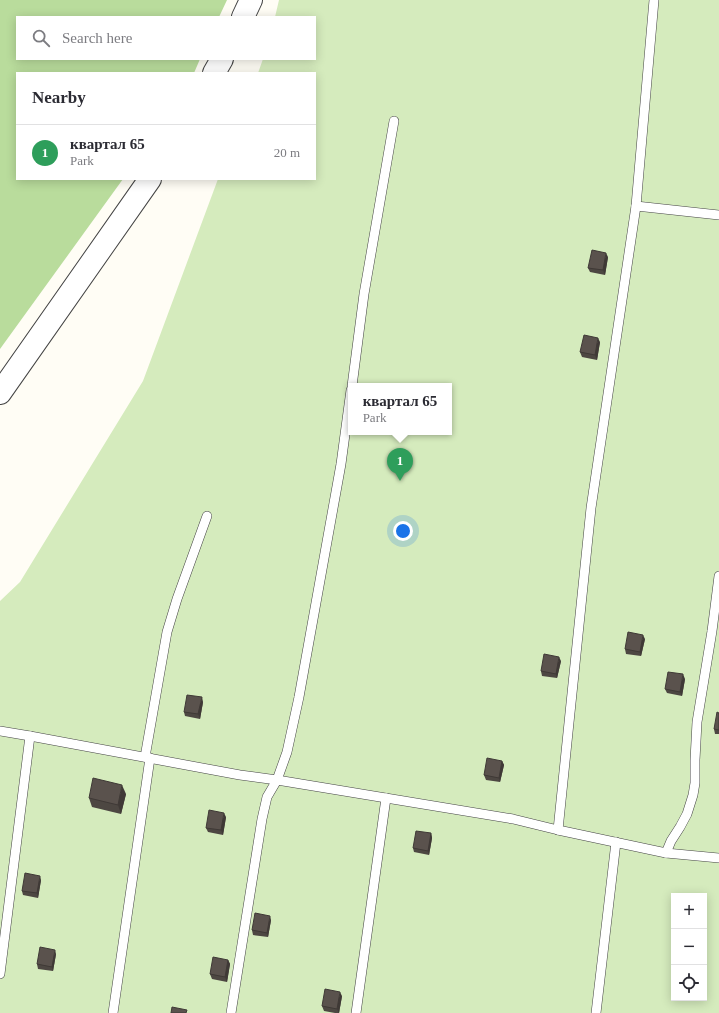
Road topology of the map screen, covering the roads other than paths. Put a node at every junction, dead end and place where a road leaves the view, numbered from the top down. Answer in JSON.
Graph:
{"nodes":[{"id":1,"x":251,"y":0,"type":"edge"},
{"id":2,"x":654,"y":0,"type":"edge"},
{"id":3,"x":243,"y":16,"type":"edge"},
{"id":4,"x":221,"y":60,"type":"edge"},
{"id":5,"x":215,"y":72,"type":"edge"},
{"id":6,"x":394,"y":121,"type":"dead end"},
{"id":7,"x":149,"y":180,"type":"edge"},
{"id":8,"x":636,"y":206,"type":"junction"},
{"id":9,"x":719,"y":215,"type":"edge"},
{"id":10,"x":352,"y":383,"type":"edge"},
{"id":11,"x":0,"y":393,"type":"edge"},
{"id":12,"x":348,"y":412,"type":"edge"},
{"id":13,"x":207,"y":516,"type":"dead end"},
{"id":14,"x":719,"y":576,"type":"edge"},
{"id":15,"x":0,"y":731,"type":"edge"},
{"id":16,"x":30,"y":736,"type":"junction"},
{"id":17,"x":147,"y":758,"type":"junction"},
{"id":18,"x":276,"y":780,"type":"junction"},
{"id":19,"x":386,"y":798,"type":"junction"},
{"id":20,"x":558,"y":830,"type":"junction"},
{"id":21,"x":616,"y":842,"type":"junction"},
{"id":22,"x":666,"y":854,"type":"junction"},
{"id":23,"x":719,"y":858,"type":"edge"},
{"id":24,"x":0,"y":974,"type":"edge"},
{"id":25,"x":113,"y":1013,"type":"edge"},
{"id":26,"x":231,"y":1013,"type":"edge"},
{"id":27,"x":356,"y":1013,"type":"edge"},
{"id":28,"x":596,"y":1013,"type":"edge"}],
"edges":[{"from":1,"to":3,"type":"street"},
{"from":2,"to":8,"type":"lane"},
{"from":4,"to":5,"type":"street"},
{"from":6,"to":10,"type":"lane"},
{"from":7,"to":11,"type":"street"},
{"from":8,"to":9,"type":"lane"},
{"from":8,"to":20,"type":"lane"},
{"from":12,"to":18,"type":"lane"},
{"from":13,"to":17,"type":"lane"},
{"from":14,"to":22,"type":"lane"},
{"from":15,"to":16,"type":"lane"},
{"from":16,"to":17,"type":"lane"},
{"from":16,"to":24,"type":"lane"},
{"from":17,"to":18,"type":"lane"},
{"from":17,"to":25,"type":"lane"},
{"from":18,"to":19,"type":"lane"},
{"from":18,"to":26,"type":"lane"},
{"from":19,"to":20,"type":"lane"},
{"from":19,"to":27,"type":"lane"},
{"from":20,"to":21,"type":"lane"},
{"from":21,"to":22,"type":"lane"},
{"from":21,"to":28,"type":"lane"},
{"from":22,"to":23,"type":"lane"}]}
